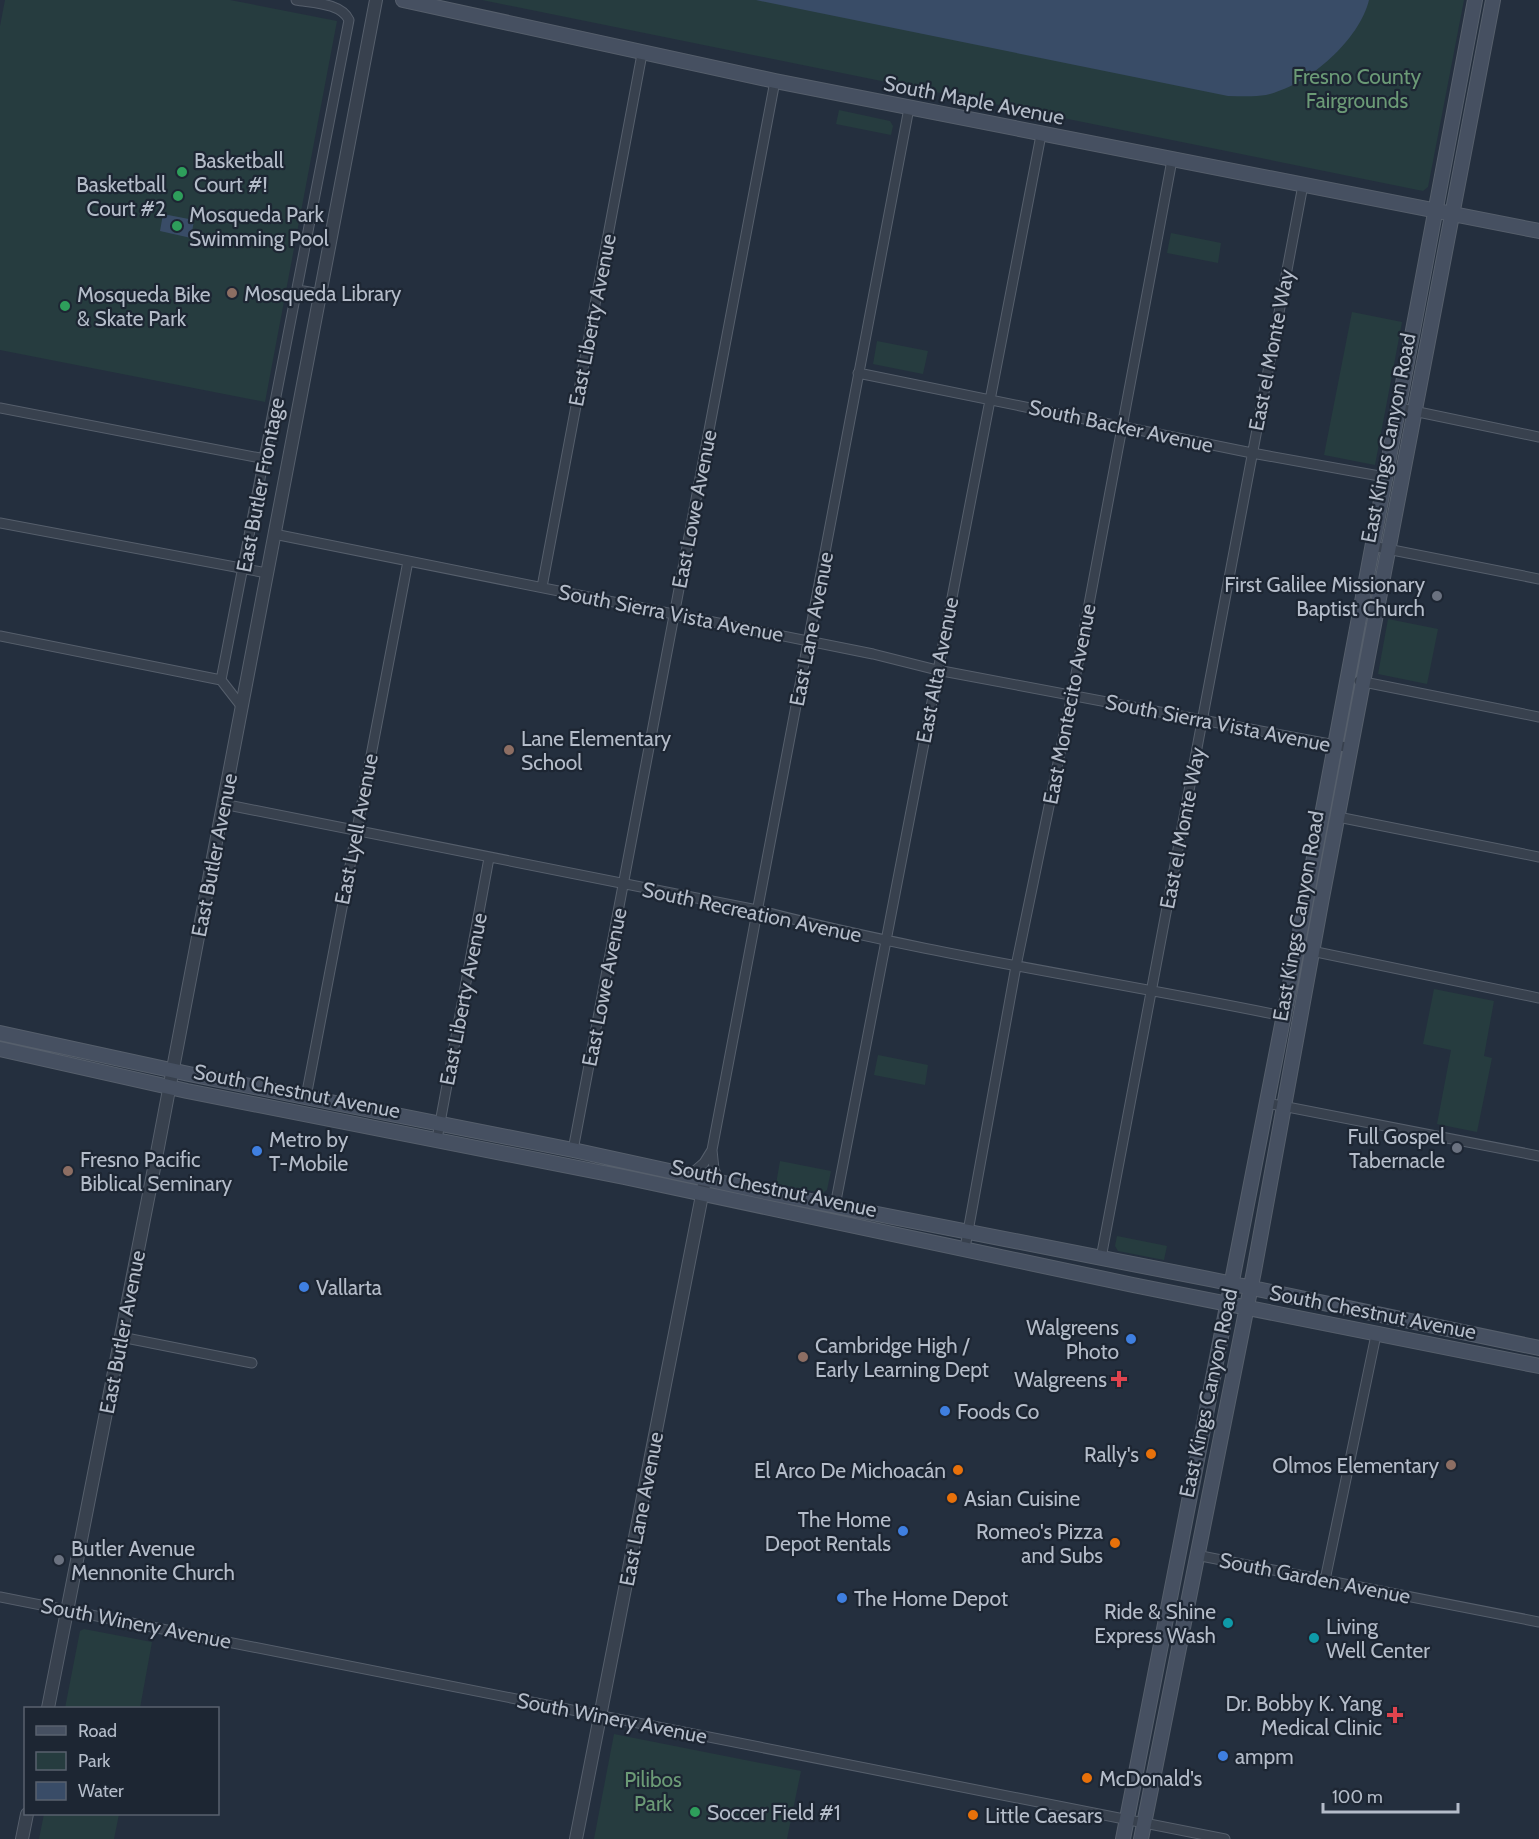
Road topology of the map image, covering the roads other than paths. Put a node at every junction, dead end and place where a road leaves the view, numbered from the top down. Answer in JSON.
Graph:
{"nodes":[{"id":1,"x":296,"y":0,"type":"edge"},
{"id":2,"x":376,"y":0,"type":"edge"},
{"id":3,"x":403,"y":0,"type":"edge"},
{"id":4,"x":1476,"y":0,"type":"edge"},
{"id":5,"x":1486,"y":0,"type":"edge"},
{"id":6,"x":1493,"y":0,"type":"edge"},
{"id":7,"x":1485,"y":43,"type":"junction"},
{"id":8,"x":642,"y":54,"type":"junction"},
{"id":9,"x":775,"y":81,"type":"junction"},
{"id":10,"x":909,"y":108,"type":"junction"},
{"id":11,"x":1041,"y":135,"type":"junction"},
{"id":12,"x":1172,"y":160,"type":"junction"},
{"id":13,"x":1303,"y":185,"type":"junction"},
{"id":14,"x":1436,"y":209,"type":"junction"},
{"id":15,"x":1453,"y":212,"type":"junction"},
{"id":16,"x":1539,"y":231,"type":"edge"},
{"id":17,"x":298,"y":290,"type":"junction"},
{"id":18,"x":320,"y":294,"type":"junction"},
{"id":19,"x":858,"y":373,"type":"junction"},
{"id":20,"x":992,"y":400,"type":"junction"},
{"id":21,"x":0,"y":408,"type":"edge"},
{"id":22,"x":1399,"y":408,"type":"junction"},
{"id":23,"x":1415,"y":412,"type":"junction"},
{"id":24,"x":1120,"y":426,"type":"junction"},
{"id":25,"x":1539,"y":437,"type":"edge"},
{"id":26,"x":1252,"y":453,"type":"junction"},
{"id":27,"x":265,"y":459,"type":"junction"},
{"id":28,"x":1385,"y":477,"type":"junction"},
{"id":29,"x":0,"y":523,"type":"edge"},
{"id":30,"x":274,"y":534,"type":"junction"},
{"id":31,"x":1372,"y":546,"type":"junction"},
{"id":32,"x":1389,"y":549,"type":"junction"},
{"id":33,"x":408,"y":561,"type":"junction"},
{"id":34,"x":244,"y":569,"type":"junction"},
{"id":35,"x":267,"y":573,"type":"junction"},
{"id":36,"x":1539,"y":579,"type":"edge"},
{"id":37,"x":542,"y":587,"type":"junction"},
{"id":38,"x":674,"y":616,"type":"junction"},
{"id":39,"x":0,"y":636,"type":"edge"},
{"id":40,"x":809,"y":641,"type":"junction"},
{"id":41,"x":937,"y":670,"type":"junction"},
{"id":42,"x":1347,"y":678,"type":"junction"},
{"id":43,"x":221,"y":680,"type":"junction"},
{"id":44,"x":1364,"y":682,"type":"junction"},
{"id":45,"x":1072,"y":695,"type":"junction"},
{"id":46,"x":242,"y":707,"type":"junction"},
{"id":47,"x":1539,"y":717,"type":"edge"},
{"id":48,"x":1203,"y":720,"type":"junction"},
{"id":49,"x":1335,"y":745,"type":"junction"},
{"id":50,"x":1351,"y":748,"type":"junction"},
{"id":51,"x":223,"y":804,"type":"junction"},
{"id":52,"x":1338,"y":817,"type":"junction"},
{"id":53,"x":356,"y":831,"type":"junction"},
{"id":54,"x":1539,"y":857,"type":"edge"},
{"id":55,"x":489,"y":858,"type":"junction"},
{"id":56,"x":623,"y":884,"type":"junction"},
{"id":57,"x":757,"y":910,"type":"junction"},
{"id":58,"x":886,"y":940,"type":"junction"},
{"id":59,"x":1297,"y":948,"type":"junction"},
{"id":60,"x":1313,"y":951,"type":"junction"},
{"id":61,"x":1016,"y":966,"type":"junction"},
{"id":62,"x":1151,"y":989,"type":"junction"},
{"id":63,"x":1539,"y":998,"type":"edge"},
{"id":64,"x":1283,"y":1016,"type":"junction"},
{"id":65,"x":0,"y":1033,"type":"edge"},
{"id":66,"x":0,"y":1049,"type":"edge"},
{"id":67,"x":173,"y":1071,"type":"junction"},
{"id":68,"x":170,"y":1087,"type":"junction"},
{"id":69,"x":306,"y":1097,"type":"junction"},
{"id":70,"x":1267,"y":1103,"type":"junction"},
{"id":71,"x":1285,"y":1106,"type":"junction"},
{"id":72,"x":440,"y":1124,"type":"junction"},
{"id":73,"x":437,"y":1139,"type":"junction"},
{"id":74,"x":573,"y":1150,"type":"junction"},
{"id":75,"x":712,"y":1150,"type":"junction"},
{"id":76,"x":1539,"y":1156,"type":"edge"},
{"id":77,"x":611,"y":1158,"type":"junction"},
{"id":78,"x":535,"y":1159,"type":"junction"},
{"id":79,"x":690,"y":1175,"type":"junction"},
{"id":80,"x":712,"y":1180,"type":"junction"},
{"id":81,"x":702,"y":1194,"type":"junction"},
{"id":82,"x":835,"y":1206,"type":"junction"},
{"id":83,"x":969,"y":1232,"type":"junction"},
{"id":84,"x":965,"y":1248,"type":"junction"},
{"id":85,"x":1101,"y":1258,"type":"junction"},
{"id":86,"x":1026,"y":1262,"type":"junction"},
{"id":87,"x":1232,"y":1284,"type":"junction"},
{"id":88,"x":1251,"y":1288,"type":"junction"},
{"id":89,"x":1228,"y":1304,"type":"junction"},
{"id":90,"x":1247,"y":1308,"type":"junction"},
{"id":91,"x":1376,"y":1335,"type":"junction"},
{"id":92,"x":121,"y":1337,"type":"junction"},
{"id":93,"x":1512,"y":1343,"type":"junction"},
{"id":94,"x":1539,"y":1348,"type":"edge"},
{"id":95,"x":1508,"y":1360,"type":"junction"},
{"id":96,"x":252,"y":1363,"type":"dead end"},
{"id":97,"x":1539,"y":1366,"type":"edge"},
{"id":98,"x":1196,"y":1555,"type":"junction"},
{"id":99,"x":1325,"y":1580,"type":"junction"},
{"id":100,"x":0,"y":1597,"type":"edge"},
{"id":101,"x":67,"y":1609,"type":"junction"},
{"id":102,"x":1539,"y":1622,"type":"edge"},
{"id":103,"x":48,"y":1707,"type":"edge"},
{"id":104,"x":601,"y":1716,"type":"junction"},
{"id":105,"x":27,"y":1815,"type":"edge"},
{"id":106,"x":1127,"y":1821,"type":"junction"},
{"id":107,"x":1144,"y":1824,"type":"junction"},
{"id":108,"x":22,"y":1839,"type":"edge"},
{"id":109,"x":576,"y":1839,"type":"edge"},
{"id":110,"x":1123,"y":1839,"type":"edge"},
{"id":111,"x":1141,"y":1839,"type":"edge"},
{"id":112,"x":1224,"y":1839,"type":"edge"}],
"edges":[{"from":1,"to":17,"type":"street","name":"East Butler Frontage"},
{"from":2,"to":18,"type":"street","name":"East Butler Avenue"},
{"from":3,"to":8,"type":"main road","name":"South Maple Avenue"},
{"from":4,"to":14,"type":"main road","name":"East Kings Canyon Road"},
{"from":5,"to":7,"type":"main road"},
{"from":6,"to":7,"type":"main road","name":"East Kings Canyon Road"},
{"from":7,"to":15,"type":"main road","name":"East Kings Canyon Road"},
{"from":8,"to":9,"type":"main road","name":"South Maple Avenue"},
{"from":8,"to":37,"type":"street","name":"East Liberty Avenue"},
{"from":9,"to":10,"type":"main road","name":"South Maple Avenue"},
{"from":9,"to":38,"type":"street","name":"East Lowe Avenue"},
{"from":10,"to":11,"type":"main road","name":"South Maple Avenue"},
{"from":10,"to":19,"type":"street","name":"East Lane Avenue"},
{"from":11,"to":12,"type":"main road","name":"South Maple Avenue"},
{"from":11,"to":20,"type":"street","name":"East Alta Avenue"},
{"from":12,"to":13,"type":"main road","name":"South Maple Avenue"},
{"from":12,"to":24,"type":"street","name":"East Montecito Avenue"},
{"from":13,"to":14,"type":"main road","name":"South Maple Avenue"},
{"from":13,"to":26,"type":"street","name":"East el Monte Way"},
{"from":14,"to":15,"type":"main road","name":"South Maple Avenue"},
{"from":14,"to":22,"type":"main road","name":"East Kings Canyon Road"},
{"from":15,"to":16,"type":"main road","name":"South Maple Avenue"},
{"from":15,"to":23,"type":"main road","name":"East Kings Canyon Road"},
{"from":17,"to":18,"type":"street"},
{"from":17,"to":27,"type":"street","name":"East Butler Frontage"},
{"from":18,"to":30,"type":"street","name":"East Butler Avenue"},
{"from":19,"to":20,"type":"street","name":"South Backer Avenue"},
{"from":19,"to":40,"type":"street","name":"East Lane Avenue"},
{"from":20,"to":24,"type":"street","name":"South Backer Avenue"},
{"from":20,"to":41,"type":"street","name":"East Alta Avenue"},
{"from":21,"to":27,"type":"street"},
{"from":22,"to":23,"type":"street"},
{"from":22,"to":28,"type":"main road","name":"East Kings Canyon Road"},
{"from":23,"to":25,"type":"street"},
{"from":23,"to":32,"type":"main road","name":"East Kings Canyon Road"},
{"from":24,"to":26,"type":"street","name":"South Backer Avenue"},
{"from":24,"to":45,"type":"street","name":"East Montecito Avenue"},
{"from":26,"to":28,"type":"street","name":"South Backer Avenue"},
{"from":26,"to":48,"type":"street","name":"East el Monte Way"},
{"from":27,"to":34,"type":"street","name":"East Butler Frontage"},
{"from":28,"to":31,"type":"main road","name":"East Kings Canyon Road"},
{"from":29,"to":34,"type":"street"},
{"from":30,"to":33,"type":"street","name":"South Sierra Vista Avenue"},
{"from":30,"to":35,"type":"street","name":"East Butler Avenue"},
{"from":31,"to":32,"type":"street"},
{"from":31,"to":42,"type":"main road","name":"East Kings Canyon Road"},
{"from":32,"to":36,"type":"street"},
{"from":32,"to":44,"type":"main road","name":"East Kings Canyon Road"},
{"from":33,"to":37,"type":"street","name":"South Sierra Vista Avenue"},
{"from":33,"to":53,"type":"street","name":"East Lyell Avenue"},
{"from":34,"to":35,"type":"street"},
{"from":34,"to":43,"type":"street","name":"East Butler Frontage"},
{"from":35,"to":46,"type":"street","name":"East Butler Avenue"},
{"from":37,"to":38,"type":"street","name":"South Sierra Vista Avenue"},
{"from":38,"to":40,"type":"street","name":"South Sierra Vista Avenue"},
{"from":38,"to":56,"type":"street","name":"East Lowe Avenue"},
{"from":39,"to":43,"type":"street"},
{"from":40,"to":41,"type":"street","name":"South Sierra Vista Avenue"},
{"from":40,"to":57,"type":"street","name":"East Lane Avenue"},
{"from":41,"to":45,"type":"street","name":"South Sierra Vista Avenue"},
{"from":41,"to":58,"type":"street","name":"East Alta Avenue"},
{"from":42,"to":44,"type":"street"},
{"from":42,"to":49,"type":"main road","name":"East Kings Canyon Road"},
{"from":43,"to":46,"type":"street"},
{"from":44,"to":47,"type":"street"},
{"from":44,"to":50,"type":"main road","name":"East Kings Canyon Road"},
{"from":45,"to":48,"type":"street","name":"South Sierra Vista Avenue"},
{"from":45,"to":61,"type":"street","name":"East Montecito Avenue"},
{"from":46,"to":51,"type":"street","name":"East Butler Avenue"},
{"from":48,"to":49,"type":"street","name":"South Sierra Vista Avenue"},
{"from":48,"to":62,"type":"street","name":"East el Monte Way"},
{"from":49,"to":50,"type":"street","name":"South Sierra Vista Avenue"},
{"from":49,"to":59,"type":"main road","name":"East Kings Canyon Road"},
{"from":50,"to":52,"type":"main road","name":"East Kings Canyon Road"},
{"from":51,"to":53,"type":"street","name":"South Recreation Avenue"},
{"from":51,"to":67,"type":"street","name":"East Butler Avenue"},
{"from":52,"to":54,"type":"street"},
{"from":52,"to":60,"type":"main road","name":"East Kings Canyon Road"},
{"from":53,"to":55,"type":"street","name":"South Recreation Avenue"},
{"from":53,"to":69,"type":"street","name":"East Lyell Avenue"},
{"from":55,"to":56,"type":"street","name":"South Recreation Avenue"},
{"from":55,"to":72,"type":"street","name":"East Liberty Avenue"},
{"from":56,"to":57,"type":"street","name":"South Recreation Avenue"},
{"from":56,"to":74,"type":"street","name":"East Lowe Avenue"},
{"from":57,"to":58,"type":"street","name":"South Recreation Avenue"},
{"from":57,"to":75,"type":"street","name":"East Lane Avenue"},
{"from":58,"to":61,"type":"street","name":"South Recreation Avenue"},
{"from":58,"to":82,"type":"street","name":"East Alta Avenue"},
{"from":59,"to":60,"type":"street"},
{"from":59,"to":64,"type":"main road","name":"East Kings Canyon Road"},
{"from":60,"to":63,"type":"street"},
{"from":60,"to":71,"type":"main road","name":"East Kings Canyon Road"},
{"from":61,"to":62,"type":"street","name":"South Recreation Avenue"},
{"from":61,"to":83,"type":"street","name":"East Montecito Avenue"},
{"from":62,"to":64,"type":"street","name":"South Recreation Avenue"},
{"from":62,"to":85,"type":"street","name":"East el Monte Way"},
{"from":64,"to":70,"type":"main road","name":"East Kings Canyon Road"},
{"from":65,"to":67,"type":"main road","name":"South Chestnut Avenue"},
{"from":66,"to":68,"type":"main road","name":"South Chestnut Avenue"},
{"from":67,"to":68,"type":"street","name":"East Butler Avenue"},
{"from":67,"to":69,"type":"main road","name":"South Chestnut Avenue"},
{"from":68,"to":73,"type":"main road","name":"South Chestnut Avenue"},
{"from":68,"to":92,"type":"street","name":"East Butler Avenue"},
{"from":69,"to":72,"type":"main road","name":"South Chestnut Avenue"},
{"from":70,"to":71,"type":"street"},
{"from":70,"to":87,"type":"main road","name":"East Kings Canyon Road"},
{"from":71,"to":76,"type":"street"},
{"from":71,"to":88,"type":"main road","name":"East Kings Canyon Road"},
{"from":72,"to":73,"type":"street","name":"East Liberty Avenue"},
{"from":72,"to":74,"type":"main road","name":"South Chestnut Avenue"},
{"from":73,"to":78,"type":"main road","name":"South Chestnut Avenue"},
{"from":74,"to":77,"type":"main road","name":"South Chestnut Avenue"},
{"from":75,"to":79,"type":"street"},
{"from":75,"to":80,"type":"street","name":"East Lane Avenue"},
{"from":77,"to":78,"type":"main road"},
{"from":77,"to":79,"type":"main road","name":"South Chestnut Avenue"},
{"from":78,"to":81,"type":"main road","name":"South Chestnut Avenue"},
{"from":79,"to":80,"type":"main road","name":"South Chestnut Avenue"},
{"from":80,"to":81,"type":"street","name":"East Lane Avenue"},
{"from":80,"to":82,"type":"main road","name":"South Chestnut Avenue"},
{"from":81,"to":84,"type":"main road","name":"South Chestnut Avenue"},
{"from":81,"to":104,"type":"street","name":"East Lane Avenue"},
{"from":82,"to":83,"type":"main road","name":"South Chestnut Avenue"},
{"from":83,"to":84,"type":"street","name":"East Montecito Avenue"},
{"from":83,"to":85,"type":"main road","name":"South Chestnut Avenue"},
{"from":84,"to":86,"type":"main road","name":"South Chestnut Avenue"},
{"from":85,"to":86,"type":"main road"},
{"from":85,"to":87,"type":"main road","name":"South Chestnut Avenue"},
{"from":86,"to":89,"type":"main road","name":"South Chestnut Avenue"},
{"from":87,"to":88,"type":"main road","name":"South Chestnut Avenue"},
{"from":87,"to":89,"type":"main road","name":"East Kings Canyon Road"},
{"from":88,"to":90,"type":"main road","name":"East Kings Canyon Road"},
{"from":88,"to":93,"type":"main road","name":"South Chestnut Avenue"},
{"from":89,"to":90,"type":"main road","name":"South Chestnut Avenue"},
{"from":89,"to":106,"type":"main road","name":"East Kings Canyon Road"},
{"from":90,"to":91,"type":"main road","name":"South Chestnut Avenue"},
{"from":90,"to":98,"type":"main road","name":"East Kings Canyon Road"},
{"from":91,"to":95,"type":"main road","name":"South Chestnut Avenue"},
{"from":91,"to":99,"type":"street"},
{"from":92,"to":96,"type":"street"},
{"from":92,"to":101,"type":"street","name":"East Butler Avenue"},
{"from":93,"to":94,"type":"main road","name":"South Chestnut Avenue"},
{"from":93,"to":95,"type":"main road"},
{"from":95,"to":97,"type":"main road","name":"South Chestnut Avenue"},
{"from":98,"to":99,"type":"street","name":"South Garden Avenue"},
{"from":98,"to":107,"type":"main road","name":"East Kings Canyon Road"},
{"from":99,"to":102,"type":"street","name":"South Garden Avenue"},
{"from":100,"to":101,"type":"street","name":"South Winery Avenue"},
{"from":101,"to":103,"type":"street","name":"East Butler Avenue"},
{"from":101,"to":104,"type":"street","name":"South Winery Avenue"},
{"from":104,"to":106,"type":"street","name":"South Winery Avenue"},
{"from":104,"to":109,"type":"street","name":"East Lane Avenue"},
{"from":105,"to":108,"type":"street"},
{"from":106,"to":107,"type":"street","name":"South Winery Avenue"},
{"from":106,"to":110,"type":"main road","name":"East Kings Canyon Road"},
{"from":107,"to":111,"type":"main road","name":"East Kings Canyon Road"},
{"from":107,"to":112,"type":"street","name":"South Winery Avenue"}]}
